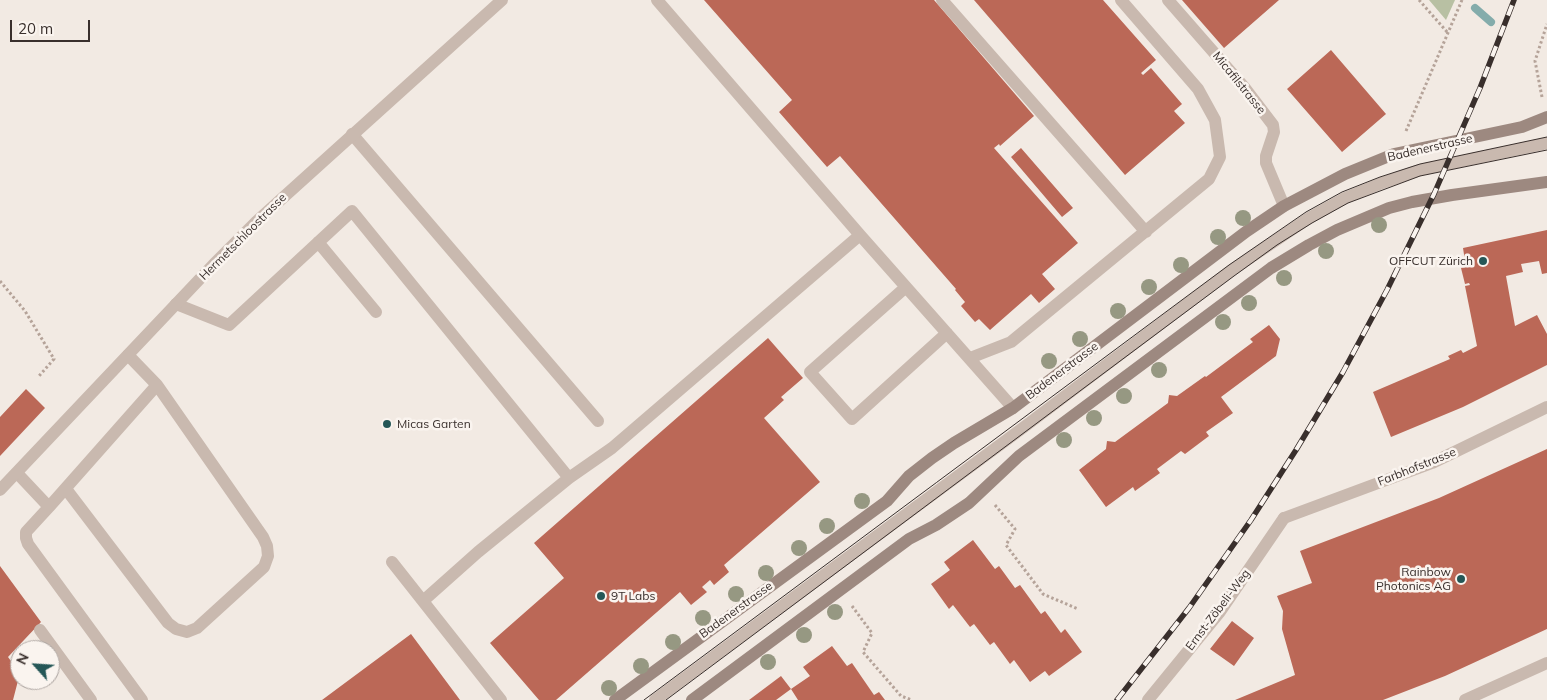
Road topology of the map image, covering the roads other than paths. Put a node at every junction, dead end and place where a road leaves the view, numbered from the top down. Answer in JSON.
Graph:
{"nodes":[{"id":1,"x":502,"y":0,"type":"edge"},
{"id":2,"x":657,"y":0,"type":"edge"},
{"id":3,"x":942,"y":0,"type":"edge"},
{"id":4,"x":1122,"y":0,"type":"edge"},
{"id":5,"x":1168,"y":0,"type":"edge"},
{"id":6,"x":1547,"y":117,"type":"edge"},
{"id":7,"x":352,"y":134,"type":"junction"},
{"id":8,"x":1547,"y":143,"type":"edge"},
{"id":9,"x":1547,"y":182,"type":"edge"},
{"id":10,"x":1284,"y":206,"type":"junction"},
{"id":11,"x":1146,"y":232,"type":"junction"},
{"id":12,"x":860,"y":235,"type":"junction"},
{"id":13,"x":318,"y":242,"type":"junction"},
{"id":14,"x":906,"y":287,"type":"junction"},
{"id":15,"x":176,"y":304,"type":"junction"},
{"id":16,"x":376,"y":312,"type":"dead end"},
{"id":17,"x":947,"y":333,"type":"junction"},
{"id":18,"x":128,"y":355,"type":"junction"},
{"id":19,"x":970,"y":358,"type":"junction"},
{"id":20,"x":156,"y":385,"type":"junction"},
{"id":21,"x":1547,"y":407,"type":"edge"},
{"id":22,"x":1014,"y":408,"type":"junction"},
{"id":23,"x":598,"y":421,"type":"dead end"},
{"id":24,"x":17,"y":473,"type":"junction"},
{"id":25,"x":569,"y":478,"type":"junction"},
{"id":26,"x":0,"y":490,"type":"edge"},
{"id":27,"x":66,"y":490,"type":"junction"},
{"id":28,"x":49,"y":507,"type":"junction"},
{"id":29,"x":1284,"y":518,"type":"joint"},
{"id":30,"x":392,"y":562,"type":"dead end"},
{"id":31,"x":423,"y":601,"type":"junction"},
{"id":32,"x":40,"y":630,"type":"dead end"},
{"id":33,"x":1547,"y":663,"type":"edge"},
{"id":34,"x":91,"y":700,"type":"edge"},
{"id":35,"x":142,"y":700,"type":"edge"},
{"id":36,"x":500,"y":700,"type":"edge"},
{"id":37,"x":615,"y":700,"type":"edge"},
{"id":38,"x":655,"y":700,"type":"edge"},
{"id":39,"x":692,"y":700,"type":"edge"},
{"id":40,"x":1148,"y":700,"type":"edge"},
{"id":41,"x":1465,"y":700,"type":"edge"}],
"edges":[{"from":1,"to":7,"type":"street","name":"Hermetschloostrasse"},
{"from":2,"to":12,"type":"street"},
{"from":3,"to":11,"type":"street"},
{"from":4,"to":11,"type":"street"},
{"from":5,"to":10,"type":"street","name":"Micafilstrasse"},
{"from":6,"to":10,"type":"street","name":"Badenerstrasse"},
{"from":7,"to":15,"type":"street","name":"Hermetschloostrasse"},
{"from":7,"to":23,"type":"street"},
{"from":8,"to":38,"type":"street"},
{"from":9,"to":39,"type":"street"},
{"from":10,"to":22,"type":"street","name":"Badenerstrasse"},
{"from":11,"to":19,"type":"street"},
{"from":12,"to":14,"type":"street"},
{"from":12,"to":25,"type":"street"},
{"from":13,"to":15,"type":"street"},
{"from":13,"to":16,"type":"street"},
{"from":13,"to":25,"type":"street"},
{"from":14,"to":17,"type":"street"},
{"from":14,"to":17,"type":"street"},
{"from":15,"to":18,"type":"street","name":"Hermetschloostrasse"},
{"from":17,"to":19,"type":"street"},
{"from":18,"to":20,"type":"street"},
{"from":18,"to":24,"type":"street","name":"Hermetschloostrasse"},
{"from":19,"to":22,"type":"street"},
{"from":20,"to":27,"type":"street"},
{"from":20,"to":27,"type":"street"},
{"from":21,"to":29,"type":"street","name":"Farbhofstrasse"},
{"from":22,"to":37,"type":"street","name":"Badenerstrasse"},
{"from":24,"to":26,"type":"street","name":"Hermetschloostrasse"},
{"from":24,"to":28,"type":"street"},
{"from":25,"to":31,"type":"street"},
{"from":27,"to":28,"type":"street"},
{"from":28,"to":35,"type":"street"},
{"from":29,"to":40,"type":"street","name":"Ernst-Zöbeli-Weg"},
{"from":30,"to":31,"type":"street"},
{"from":31,"to":36,"type":"street"},
{"from":32,"to":34,"type":"street"},
{"from":33,"to":41,"type":"street"}]}
